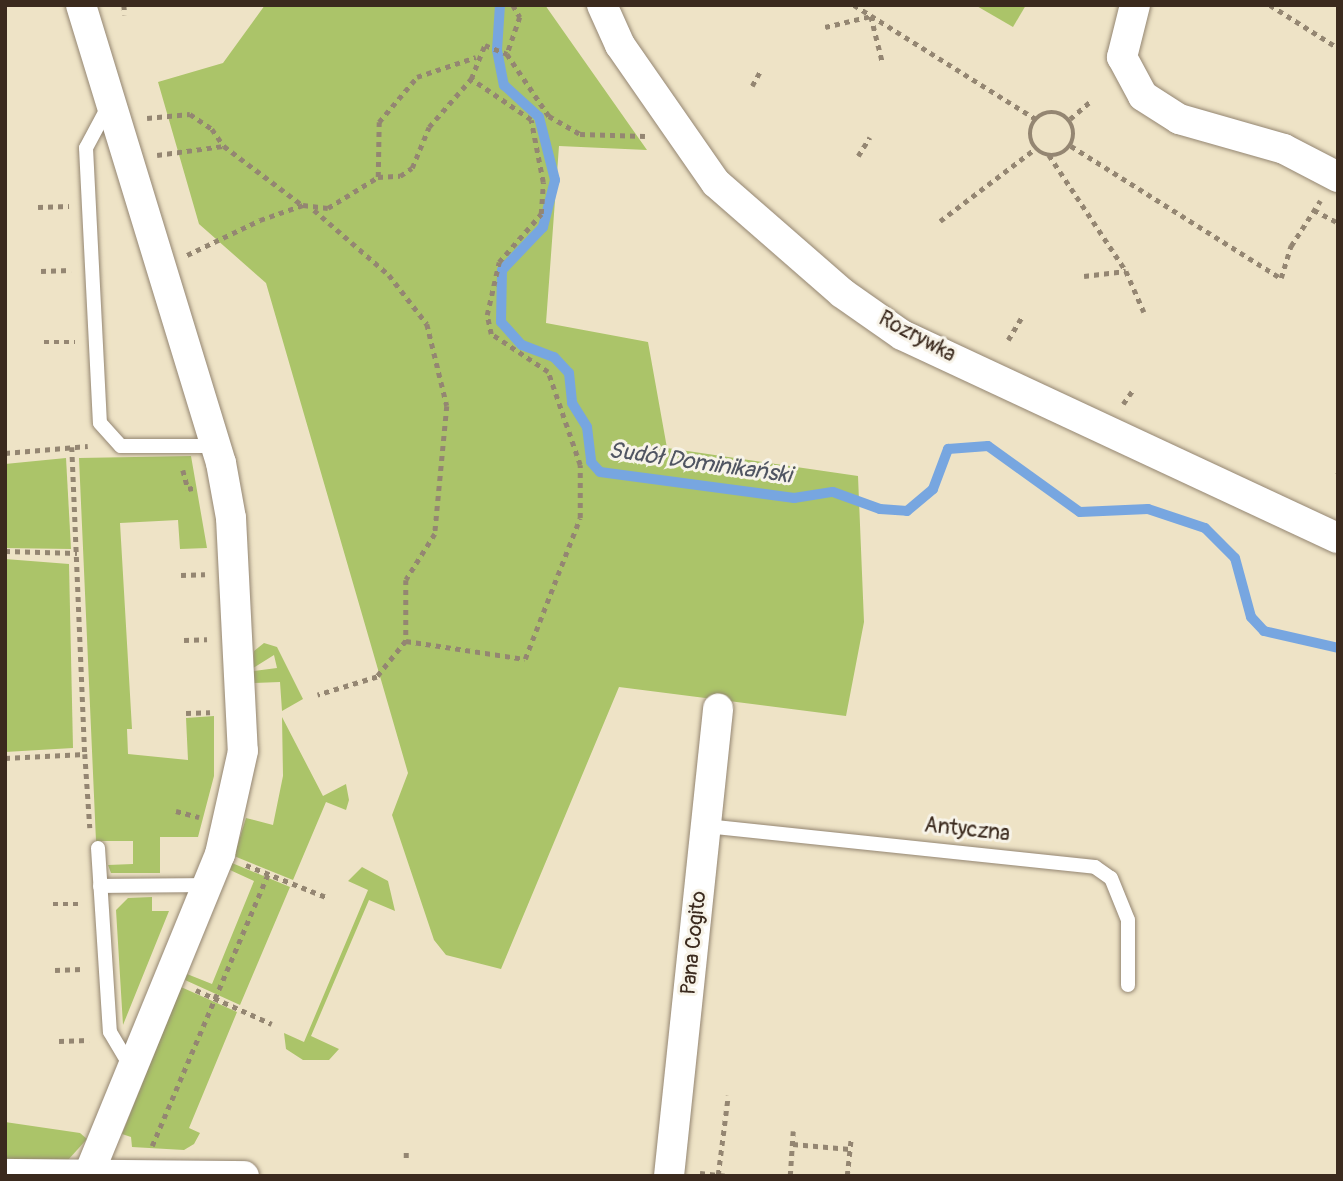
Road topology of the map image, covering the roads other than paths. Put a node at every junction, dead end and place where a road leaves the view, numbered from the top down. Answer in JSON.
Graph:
{"nodes":[{"id":1,"x":81,"y":5,"type":"edge"},
{"id":2,"x":602,"y":5,"type":"edge"},
{"id":3,"x":1135,"y":5,"type":"edge"},
{"id":4,"x":114,"y":110,"type":"junction"},
{"id":5,"x":1337,"y":176,"type":"edge"},
{"id":6,"x":216,"y":446,"type":"junction"},
{"id":7,"x":1338,"y":538,"type":"edge"},
{"id":8,"x":718,"y":709,"type":"dead end"},
{"id":9,"x":706,"y":826,"type":"junction"},
{"id":10,"x":98,"y":848,"type":"dead end"},
{"id":11,"x":208,"y":885,"type":"junction"},
{"id":12,"x":100,"y":886,"type":"junction"},
{"id":13,"x":1128,"y":985,"type":"dead end"},
{"id":14,"x":132,"y":1069,"type":"junction"},
{"id":15,"x":89,"y":1173,"type":"junction"},
{"id":16,"x":5,"y":1174,"type":"edge"},
{"id":17,"x":244,"y":1176,"type":"edge"},
{"id":18,"x":669,"y":1176,"type":"edge"}],
"edges":[{"from":1,"to":4,"type":"street"},
{"from":2,"to":7,"type":"street","name":"Rozrywka"},
{"from":3,"to":5,"type":"street"},
{"from":4,"to":6,"type":"street"},
{"from":4,"to":6,"type":"lane"},
{"from":6,"to":11,"type":"street"},
{"from":8,"to":9,"type":"street","name":"Pana Cogito"},
{"from":9,"to":13,"type":"lane","name":"Antyczna"},
{"from":9,"to":18,"type":"street","name":"Pana Cogito"},
{"from":10,"to":12,"type":"lane"},
{"from":11,"to":12,"type":"lane"},
{"from":11,"to":14,"type":"street"},
{"from":12,"to":14,"type":"lane"},
{"from":14,"to":15,"type":"street"},
{"from":15,"to":16,"type":"street"},
{"from":15,"to":17,"type":"street"}]}
